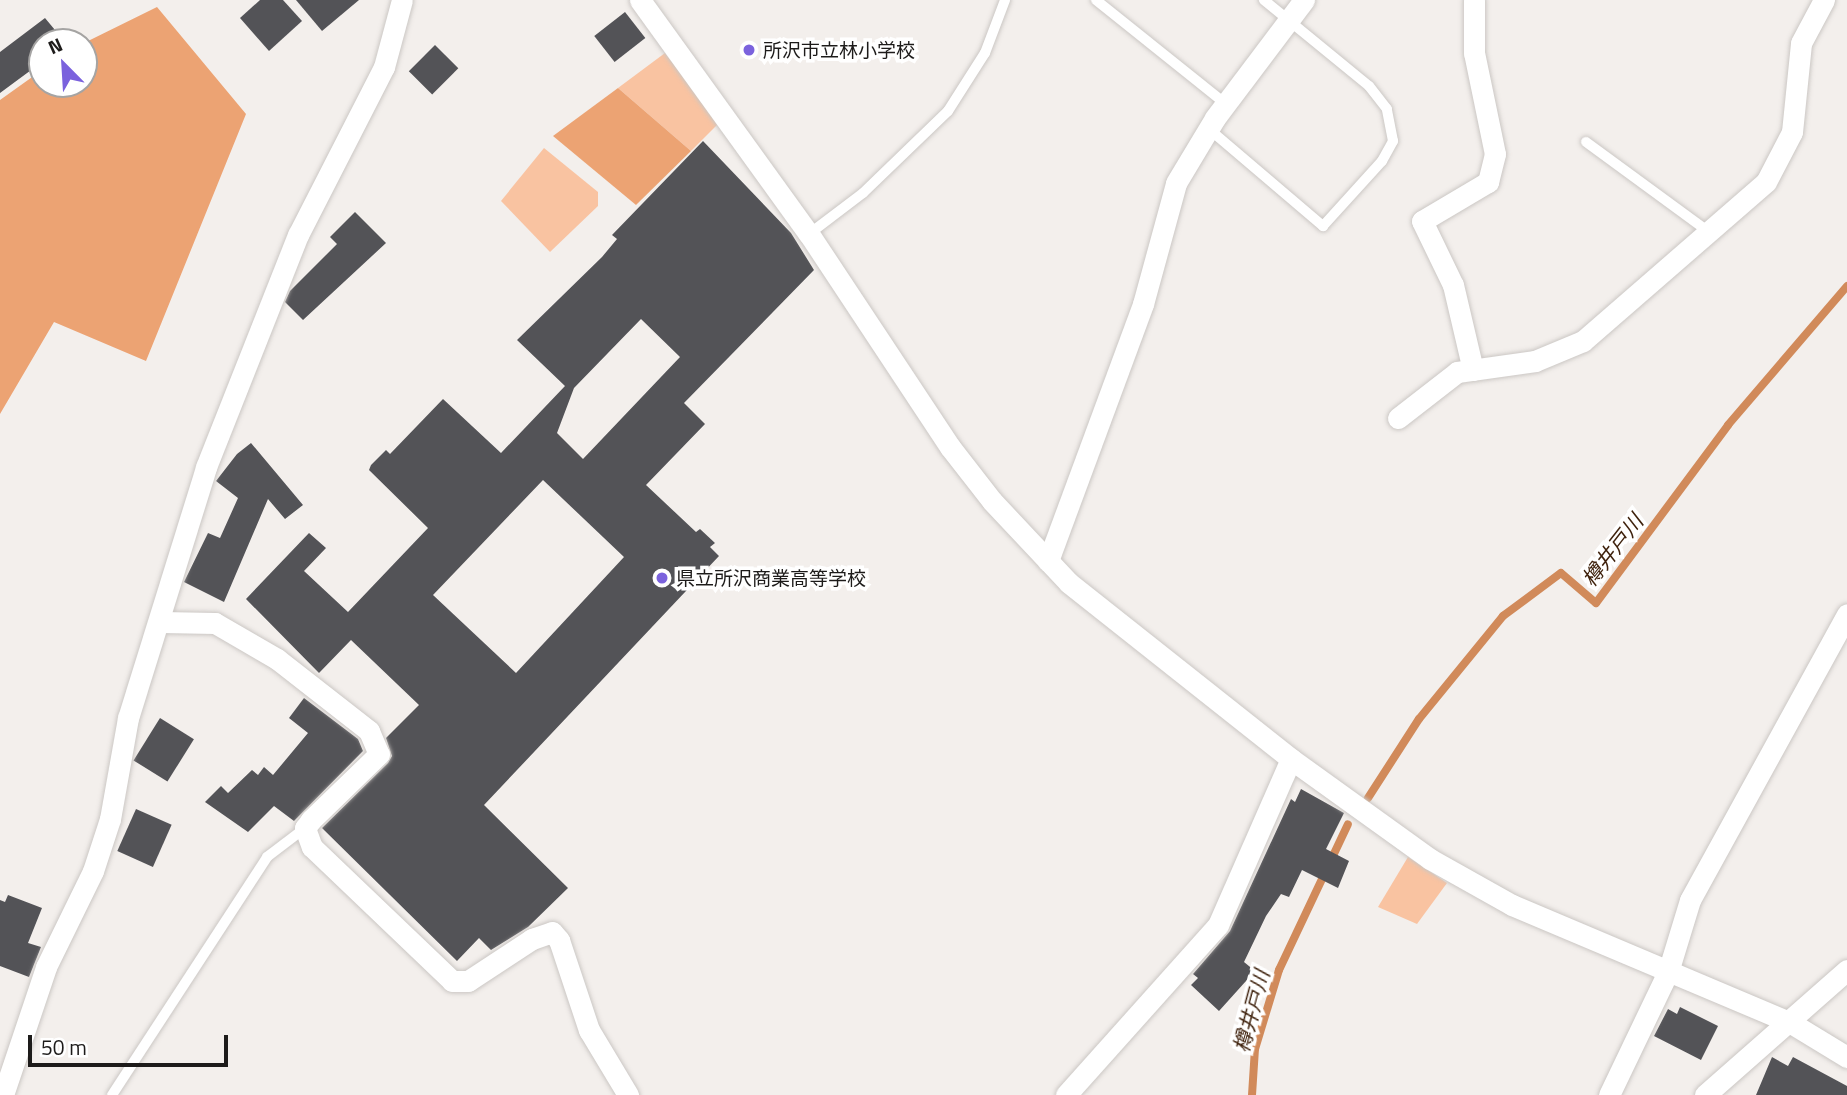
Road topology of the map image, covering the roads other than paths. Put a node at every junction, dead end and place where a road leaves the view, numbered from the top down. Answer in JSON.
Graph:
{"nodes":[{"id":1,"x":402,"y":0,"type":"edge"},
{"id":2,"x":640,"y":0,"type":"edge"},
{"id":3,"x":1005,"y":0,"type":"edge"},
{"id":4,"x":1096,"y":0,"type":"edge"},
{"id":5,"x":1264,"y":0,"type":"edge"},
{"id":6,"x":1304,"y":0,"type":"edge"},
{"id":7,"x":1474,"y":0,"type":"edge"},
{"id":8,"x":1824,"y":0,"type":"edge"},
{"id":9,"x":1289,"y":20,"type":"junction"},
{"id":10,"x":1226,"y":104,"type":"junction"},
{"id":11,"x":1209,"y":129,"type":"junction"},
{"id":12,"x":1586,"y":142,"type":"dead end"},
{"id":13,"x":1709,"y":232,"type":"junction"},
{"id":14,"x":809,"y":234,"type":"junction"},
{"id":15,"x":1473,"y":370,"type":"junction"},
{"id":16,"x":1398,"y":418,"type":"dead end"},
{"id":17,"x":1048,"y":561,"type":"junction"},
{"id":18,"x":1847,"y":614,"type":"edge"},
{"id":19,"x":161,"y":622,"type":"junction"},
{"id":20,"x":1291,"y":759,"type":"junction"},
{"id":21,"x":305,"y":828,"type":"junction"},
{"id":22,"x":1847,"y":970,"type":"edge"},
{"id":23,"x":1668,"y":972,"type":"junction"},
{"id":24,"x":1791,"y":1023,"type":"junction"},
{"id":25,"x":1847,"y":1057,"type":"edge"},
{"id":26,"x":3,"y":1095,"type":"edge"},
{"id":27,"x":112,"y":1095,"type":"edge"},
{"id":28,"x":628,"y":1095,"type":"edge"},
{"id":29,"x":1066,"y":1095,"type":"edge"},
{"id":30,"x":1609,"y":1095,"type":"edge"},
{"id":31,"x":1705,"y":1095,"type":"edge"}],
"edges":[{"from":1,"to":19,"type":"street"},
{"from":2,"to":14,"type":"street"},
{"from":3,"to":14,"type":"lane"},
{"from":4,"to":10,"type":"lane"},
{"from":5,"to":9,"type":"lane"},
{"from":6,"to":9,"type":"street"},
{"from":7,"to":15,"type":"street"},
{"from":8,"to":13,"type":"street"},
{"from":9,"to":10,"type":"street"},
{"from":9,"to":11,"type":"lane"},
{"from":10,"to":11,"type":"street"},
{"from":11,"to":17,"type":"street"},
{"from":12,"to":13,"type":"lane"},
{"from":13,"to":15,"type":"street"},
{"from":14,"to":17,"type":"street"},
{"from":15,"to":16,"type":"street"},
{"from":17,"to":20,"type":"street"},
{"from":18,"to":23,"type":"street"},
{"from":19,"to":21,"type":"street"},
{"from":19,"to":26,"type":"street"},
{"from":20,"to":23,"type":"street"},
{"from":20,"to":29,"type":"street"},
{"from":21,"to":27,"type":"lane"},
{"from":21,"to":28,"type":"street"},
{"from":22,"to":24,"type":"street"},
{"from":23,"to":24,"type":"street"},
{"from":23,"to":30,"type":"street"},
{"from":24,"to":25,"type":"street"},
{"from":24,"to":31,"type":"street"}]}
